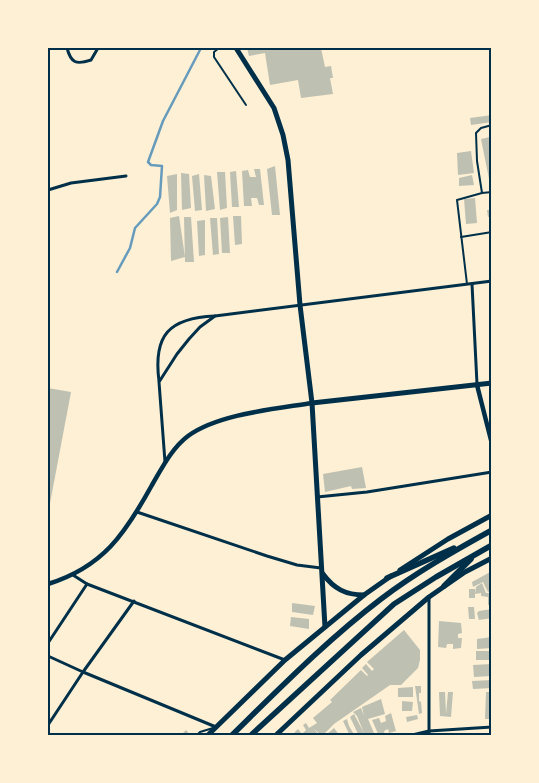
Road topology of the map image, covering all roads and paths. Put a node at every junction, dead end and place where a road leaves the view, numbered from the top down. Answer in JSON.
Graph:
{"nodes":[{"id":1,"x":67,"y":48,"type":"edge"},
{"id":2,"x":98,"y":48,"type":"edge"},
{"id":3,"x":219,"y":48,"type":"edge"},
{"id":4,"x":236,"y":48,"type":"edge"},
{"id":5,"x":246,"y":105,"type":"dead end"},
{"id":6,"x":492,"y":125,"type":"edge"},
{"id":7,"x":126,"y":176,"type":"dead end"},
{"id":8,"x":48,"y":190,"type":"edge"},
{"id":9,"x":492,"y":192,"type":"edge"},
{"id":10,"x":482,"y":193,"type":"junction"},
{"id":11,"x":492,"y":232,"type":"edge"},
{"id":12,"x":461,"y":237,"type":"junction"},
{"id":13,"x":492,"y":281,"type":"edge"},
{"id":14,"x":467,"y":284,"type":"junction"},
{"id":15,"x":472,"y":284,"type":"junction"},
{"id":16,"x":300,"y":305,"type":"junction"},
{"id":17,"x":215,"y":316,"type":"junction"},
{"id":18,"x":159,"y":382,"type":"junction"},
{"id":19,"x":492,"y":383,"type":"edge"},
{"id":20,"x":477,"y":385,"type":"junction"},
{"id":21,"x":312,"y":403,"type":"junction"},
{"id":22,"x":492,"y":444,"type":"edge"},
{"id":23,"x":165,"y":462,"type":"junction"},
{"id":24,"x":492,"y":472,"type":"edge"},
{"id":25,"x":317,"y":497,"type":"junction"},
{"id":26,"x":138,"y":512,"type":"junction"},
{"id":27,"x":492,"y":515,"type":"edge"},
{"id":28,"x":492,"y":530,"type":"edge"},
{"id":29,"x":479,"y":537,"type":"junction"},
{"id":30,"x":492,"y":545,"type":"edge"},
{"id":31,"x":479,"y":552,"type":"junction"},
{"id":32,"x":492,"y":558,"type":"edge"},
{"id":33,"x":322,"y":571,"type":"junction"},
{"id":34,"x":73,"y":575,"type":"junction"},
{"id":35,"x":387,"y":578,"type":"junction"},
{"id":36,"x":48,"y":584,"type":"edge"},
{"id":37,"x":87,"y":584,"type":"junction"},
{"id":38,"x":444,"y":586,"type":"junction"},
{"id":39,"x":364,"y":595,"type":"junction"},
{"id":40,"x":429,"y":596,"type":"junction"},
{"id":41,"x":134,"y":601,"type":"junction"},
{"id":42,"x":325,"y":627,"type":"junction"},
{"id":43,"x":48,"y":643,"type":"edge"},
{"id":44,"x":48,"y":656,"type":"edge"},
{"id":45,"x":285,"y":660,"type":"junction"},
{"id":46,"x":82,"y":672,"type":"junction"},
{"id":47,"x":48,"y":725,"type":"edge"},
{"id":48,"x":215,"y":727,"type":"junction"},
{"id":49,"x":492,"y":727,"type":"edge"},
{"id":50,"x":429,"y":731,"type":"junction"},
{"id":51,"x":196,"y":736,"type":"edge"},
{"id":52,"x":207,"y":736,"type":"edge"},
{"id":53,"x":231,"y":736,"type":"edge"},
{"id":54,"x":250,"y":736,"type":"edge"},
{"id":55,"x":275,"y":736,"type":"edge"},
{"id":56,"x":408,"y":736,"type":"edge"},
{"id":57,"x":429,"y":736,"type":"edge"}],
"edges":[{"from":1,"to":2,"type":"street"},
{"from":3,"to":5,"type":"lane"},
{"from":4,"to":16,"type":"main road"},
{"from":6,"to":10,"type":"lane"},
{"from":7,"to":8,"type":"street"},
{"from":9,"to":10,"type":"lane"},
{"from":10,"to":12,"type":"lane"},
{"from":11,"to":12,"type":"lane"},
{"from":12,"to":14,"type":"lane"},
{"from":13,"to":15,"type":"street"},
{"from":14,"to":15,"type":"street"},
{"from":14,"to":16,"type":"street"},
{"from":15,"to":20,"type":"street"},
{"from":16,"to":17,"type":"street"},
{"from":16,"to":21,"type":"main road"},
{"from":17,"to":18,"type":"street"},
{"from":17,"to":18,"type":"street"},
{"from":18,"to":23,"type":"street"},
{"from":19,"to":20,"type":"main road"},
{"from":20,"to":21,"type":"main road"},
{"from":20,"to":22,"type":"street"},
{"from":21,"to":23,"type":"street"},
{"from":21,"to":25,"type":"main road"},
{"from":23,"to":26,"type":"street"},
{"from":24,"to":25,"type":"street"},
{"from":25,"to":33,"type":"main road"},
{"from":26,"to":33,"type":"street"},
{"from":26,"to":34,"type":"street"},
{"from":27,"to":35,"type":"main road"},
{"from":28,"to":29,"type":"highway"},
{"from":29,"to":35,"type":"highway"},
{"from":29,"to":53,"type":"highway"},
{"from":30,"to":31,"type":"highway"},
{"from":31,"to":38,"type":"highway"},
{"from":31,"to":54,"type":"highway"},
{"from":32,"to":38,"type":"main road"},
{"from":33,"to":39,"type":"main road"},
{"from":33,"to":42,"type":"main road"},
{"from":34,"to":36,"type":"street"},
{"from":34,"to":37,"type":"street"},
{"from":35,"to":39,"type":"main road"},
{"from":37,"to":41,"type":"street"},
{"from":37,"to":43,"type":"street"},
{"from":38,"to":40,"type":"main road"},
{"from":39,"to":42,"type":"main road"},
{"from":40,"to":50,"type":"street"},
{"from":40,"to":55,"type":"main road"},
{"from":41,"to":45,"type":"street"},
{"from":41,"to":46,"type":"street"},
{"from":42,"to":45,"type":"main road"},
{"from":44,"to":46,"type":"street"},
{"from":45,"to":48,"type":"main road"},
{"from":46,"to":47,"type":"street"},
{"from":46,"to":48,"type":"street"},
{"from":48,"to":51,"type":"lane"},
{"from":48,"to":52,"type":"main road"},
{"from":49,"to":50,"type":"street"},
{"from":50,"to":56,"type":"street"},
{"from":50,"to":57,"type":"street"}]}
